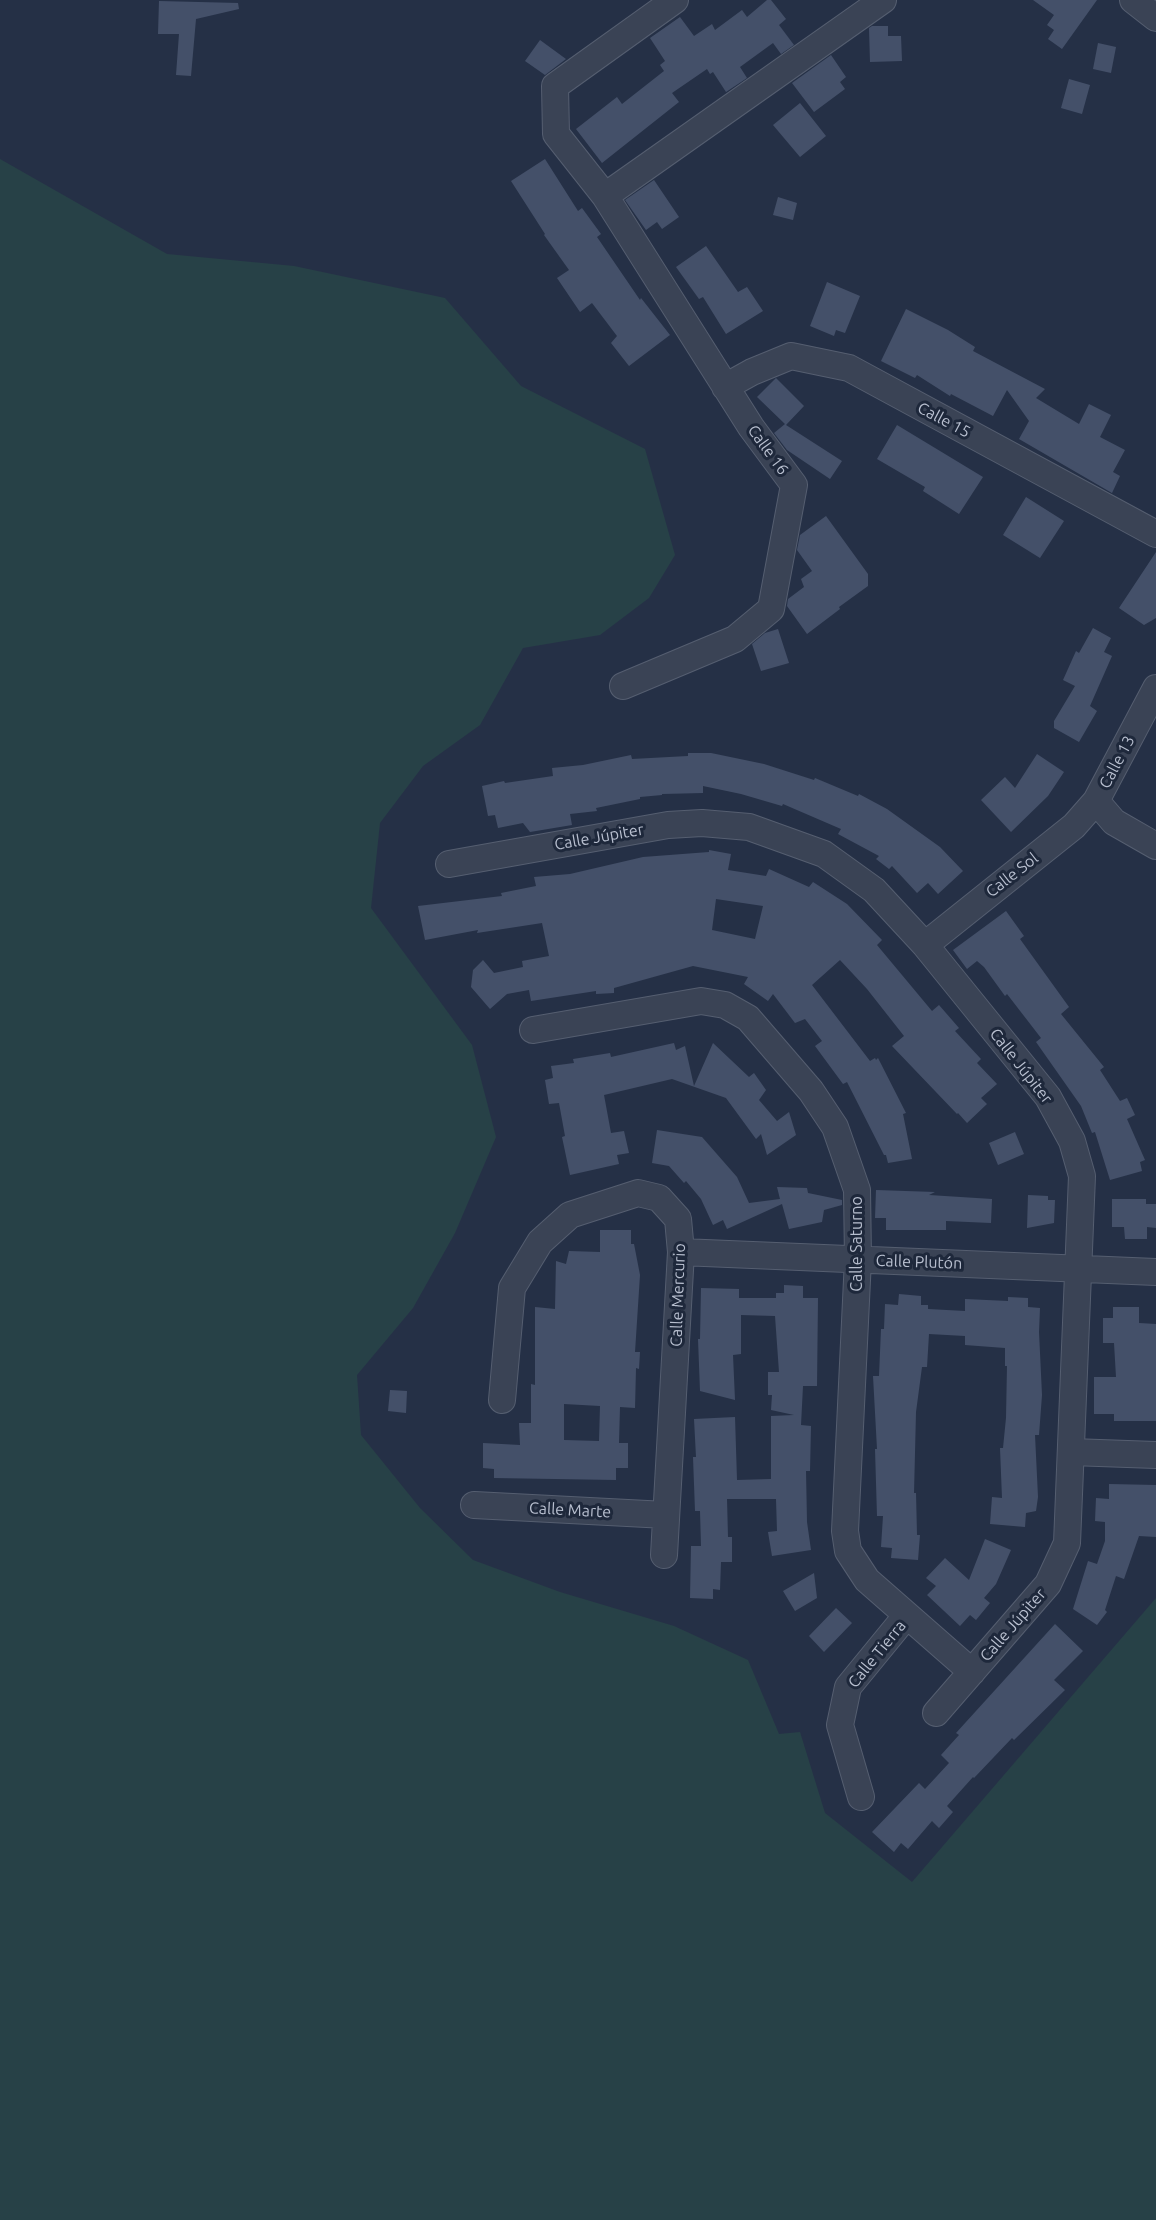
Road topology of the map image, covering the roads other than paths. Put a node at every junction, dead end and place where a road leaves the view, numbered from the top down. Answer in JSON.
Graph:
{"nodes":[{"id":1,"x":675,"y":0,"type":"edge"},
{"id":2,"x":883,"y":0,"type":"edge"},
{"id":3,"x":1133,"y":0,"type":"edge"},
{"id":4,"x":1156,"y":18,"type":"edge"},
{"id":5,"x":605,"y":196,"type":"junction"},
{"id":6,"x":725,"y":387,"type":"junction"},
{"id":7,"x":1156,"y":534,"type":"edge"},
{"id":8,"x":623,"y":686,"type":"dead end"},
{"id":9,"x":1156,"y":688,"type":"edge"},
{"id":10,"x":1096,"y":801,"type":"junction"},
{"id":11,"x":1156,"y":846,"type":"edge"},
{"id":12,"x":449,"y":864,"type":"dead end"},
{"id":13,"x":925,"y":945,"type":"junction"},
{"id":14,"x":533,"y":1030,"type":"dead end"},
{"id":15,"x":681,"y":1252,"type":"junction"},
{"id":16,"x":858,"y":1259,"type":"junction"},
{"id":17,"x":1078,"y":1269,"type":"junction"},
{"id":18,"x":1156,"y":1272,"type":"edge"},
{"id":19,"x":502,"y":1400,"type":"dead end"},
{"id":20,"x":1071,"y":1452,"type":"junction"},
{"id":21,"x":1156,"y":1455,"type":"edge"},
{"id":22,"x":474,"y":1504,"type":"dead end"},
{"id":23,"x":666,"y":1515,"type":"junction"},
{"id":24,"x":664,"y":1555,"type":"dead end"},
{"id":25,"x":908,"y":1615,"type":"junction"},
{"id":26,"x":972,"y":1672,"type":"junction"},
{"id":27,"x":936,"y":1713,"type":"dead end"},
{"id":28,"x":861,"y":1797,"type":"dead end"}],
"edges":[{"from":1,"to":5,"type":"street","name":"Calle 16"},
{"from":2,"to":5,"type":"street"},
{"from":3,"to":4,"type":"street"},
{"from":5,"to":6,"type":"street","name":"Calle 16"},
{"from":6,"to":7,"type":"street","name":"Calle 15"},
{"from":6,"to":8,"type":"street","name":"Calle 16"},
{"from":9,"to":10,"type":"street","name":"Calle 13"},
{"from":10,"to":11,"type":"street","name":"Calle 13"},
{"from":10,"to":13,"type":"street","name":"Calle Sol"},
{"from":12,"to":13,"type":"street","name":"Calle Júpiter"},
{"from":13,"to":17,"type":"street","name":"Calle Júpiter"},
{"from":14,"to":16,"type":"street","name":"Calle Saturno"},
{"from":15,"to":16,"type":"street","name":"Calle Plutón"},
{"from":15,"to":19,"type":"street","name":"Calle Mercurio"},
{"from":15,"to":23,"type":"street","name":"Calle Mercurio"},
{"from":16,"to":17,"type":"street","name":"Calle Plutón"},
{"from":16,"to":25,"type":"street","name":"Calle Saturno"},
{"from":17,"to":18,"type":"street","name":"Calle Plutón"},
{"from":17,"to":20,"type":"street","name":"Calle Júpiter"},
{"from":20,"to":21,"type":"street"},
{"from":20,"to":26,"type":"street","name":"Calle Júpiter"},
{"from":22,"to":23,"type":"street","name":"Calle Marte"},
{"from":23,"to":24,"type":"street","name":"Calle Mercurio"},
{"from":25,"to":26,"type":"street","name":"Calle Saturno"},
{"from":25,"to":28,"type":"street","name":"Calle Tierra"},
{"from":26,"to":27,"type":"street","name":"Calle Júpiter"}]}
